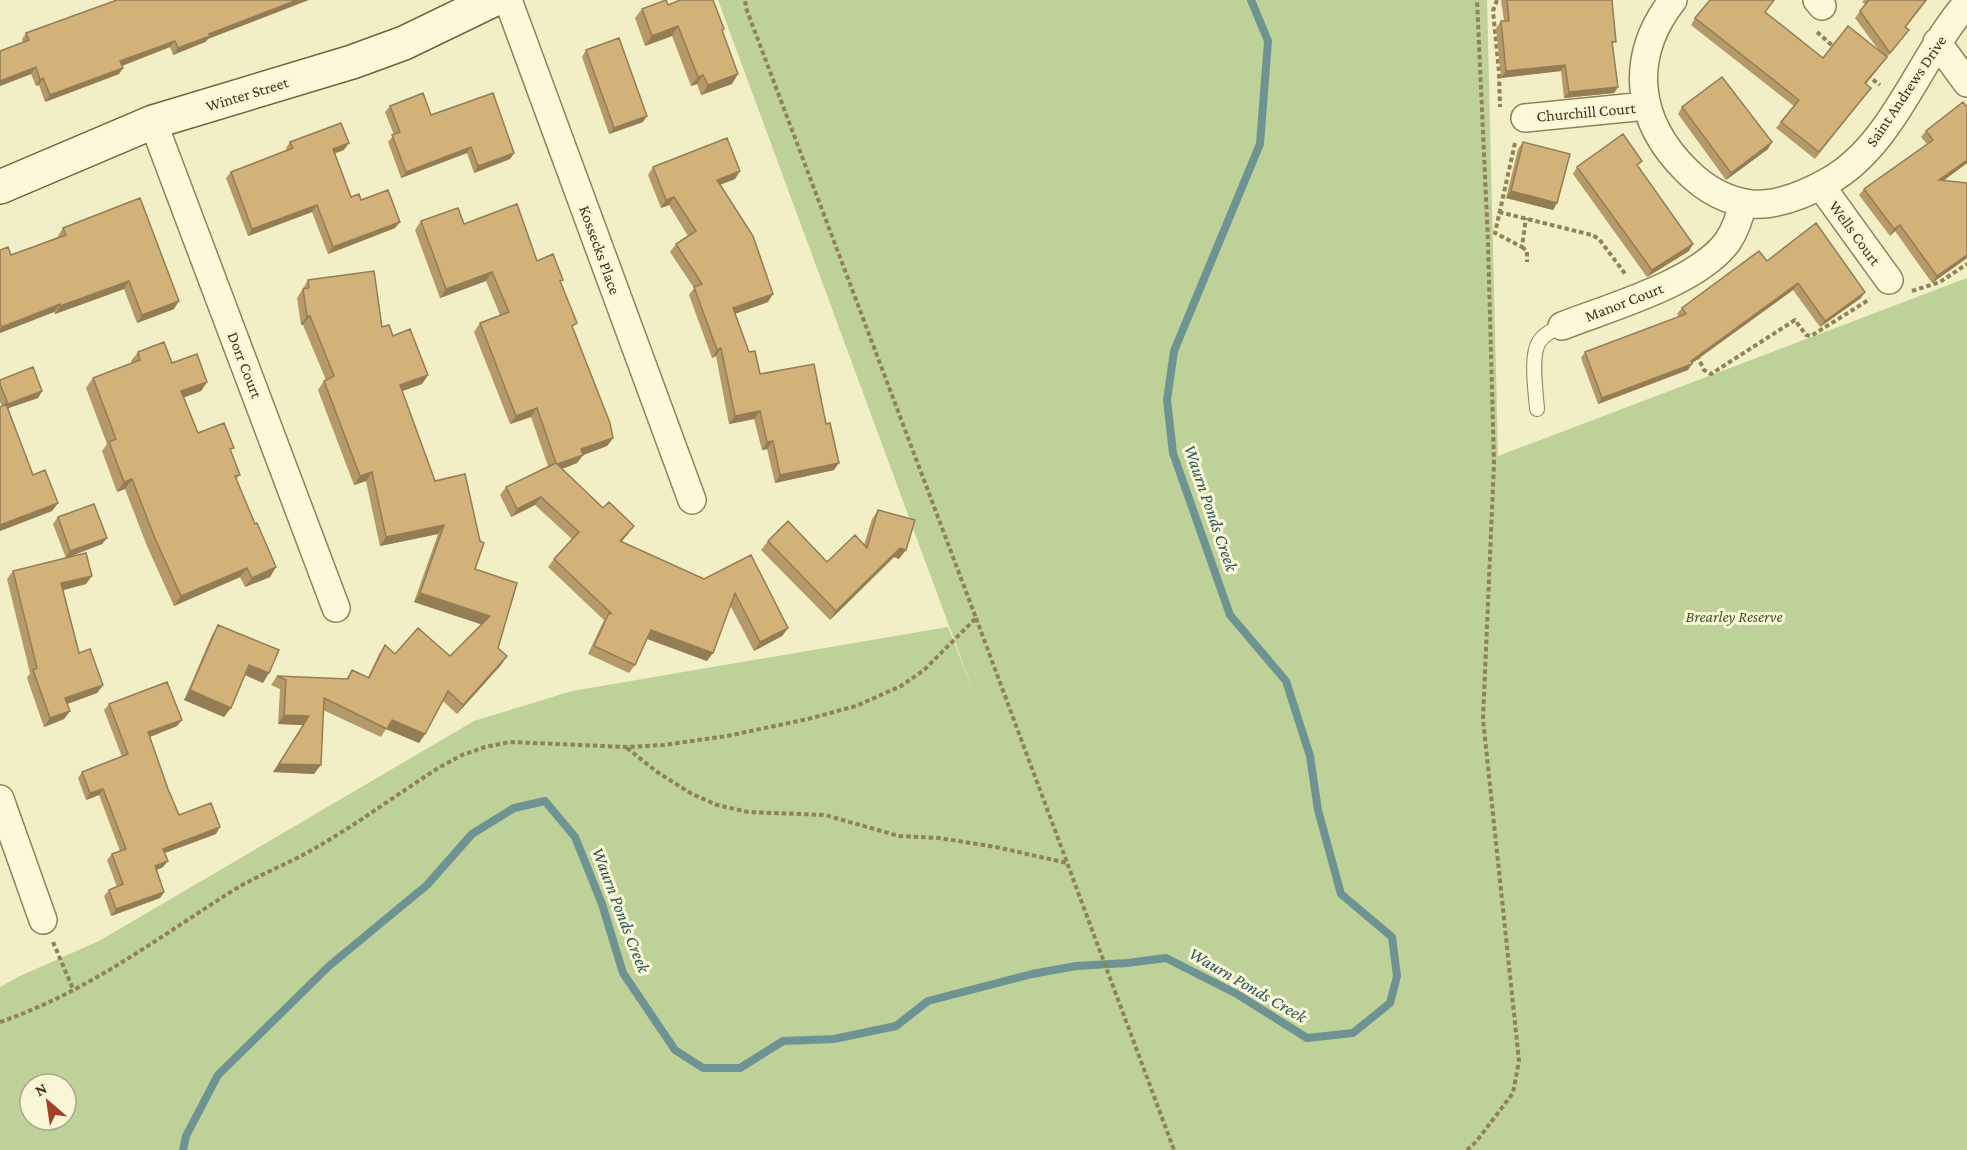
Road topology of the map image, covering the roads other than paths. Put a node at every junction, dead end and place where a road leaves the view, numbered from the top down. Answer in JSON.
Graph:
{"nodes":[{"id":1,"x":493,"y":0,"type":"edge"},
{"id":2,"x":508,"y":0,"type":"edge"},
{"id":3,"x":1673,"y":0,"type":"edge"},
{"id":4,"x":1967,"y":3,"type":"edge"},
{"id":5,"x":1937,"y":42,"type":"junction"},
{"id":6,"x":1967,"y":83,"type":"edge"},
{"id":7,"x":1647,"y":106,"type":"junction"},
{"id":8,"x":153,"y":122,"type":"junction"},
{"id":9,"x":1513,"y":125,"type":"road end"},
{"id":10,"x":1821,"y":186,"type":"junction"},
{"id":11,"x":0,"y":187,"type":"edge"},
{"id":12,"x":1743,"y":203,"type":"junction"},
{"id":13,"x":1888,"y":285,"type":"road end"},
{"id":14,"x":1562,"y":326,"type":"joint"},
{"id":15,"x":1537,"y":409,"type":"dead end"},
{"id":16,"x":692,"y":500,"type":"dead end"},
{"id":17,"x":336,"y":608,"type":"dead end"},
{"id":18,"x":0,"y":798,"type":"edge"},
{"id":19,"x":44,"y":920,"type":"road end"}],
"edges":[{"from":1,"to":8,"type":"street","name":"Winter Street"},
{"from":2,"to":16,"type":"street","name":"Kossecks Place"},
{"from":3,"to":7,"type":"street","name":"Saint Andrews Drive"},
{"from":4,"to":5,"type":"street","name":"Saint Andrews Drive"},
{"from":5,"to":6,"type":"street"},
{"from":5,"to":10,"type":"street","name":"Saint Andrews Drive"},
{"from":7,"to":9,"type":"street","name":"Churchill Court"},
{"from":7,"to":12,"type":"street","name":"Saint Andrews Drive"},
{"from":8,"to":11,"type":"street","name":"Winter Street"},
{"from":8,"to":17,"type":"street","name":"Dorr Court"},
{"from":10,"to":12,"type":"street","name":"Saint Andrews Drive"},
{"from":10,"to":13,"type":"street","name":"Wells Court"},
{"from":12,"to":14,"type":"street","name":"Manor Court"},
{"from":14,"to":15,"type":"lane","name":"Manor Court"},
{"from":18,"to":19,"type":"street"}]}
